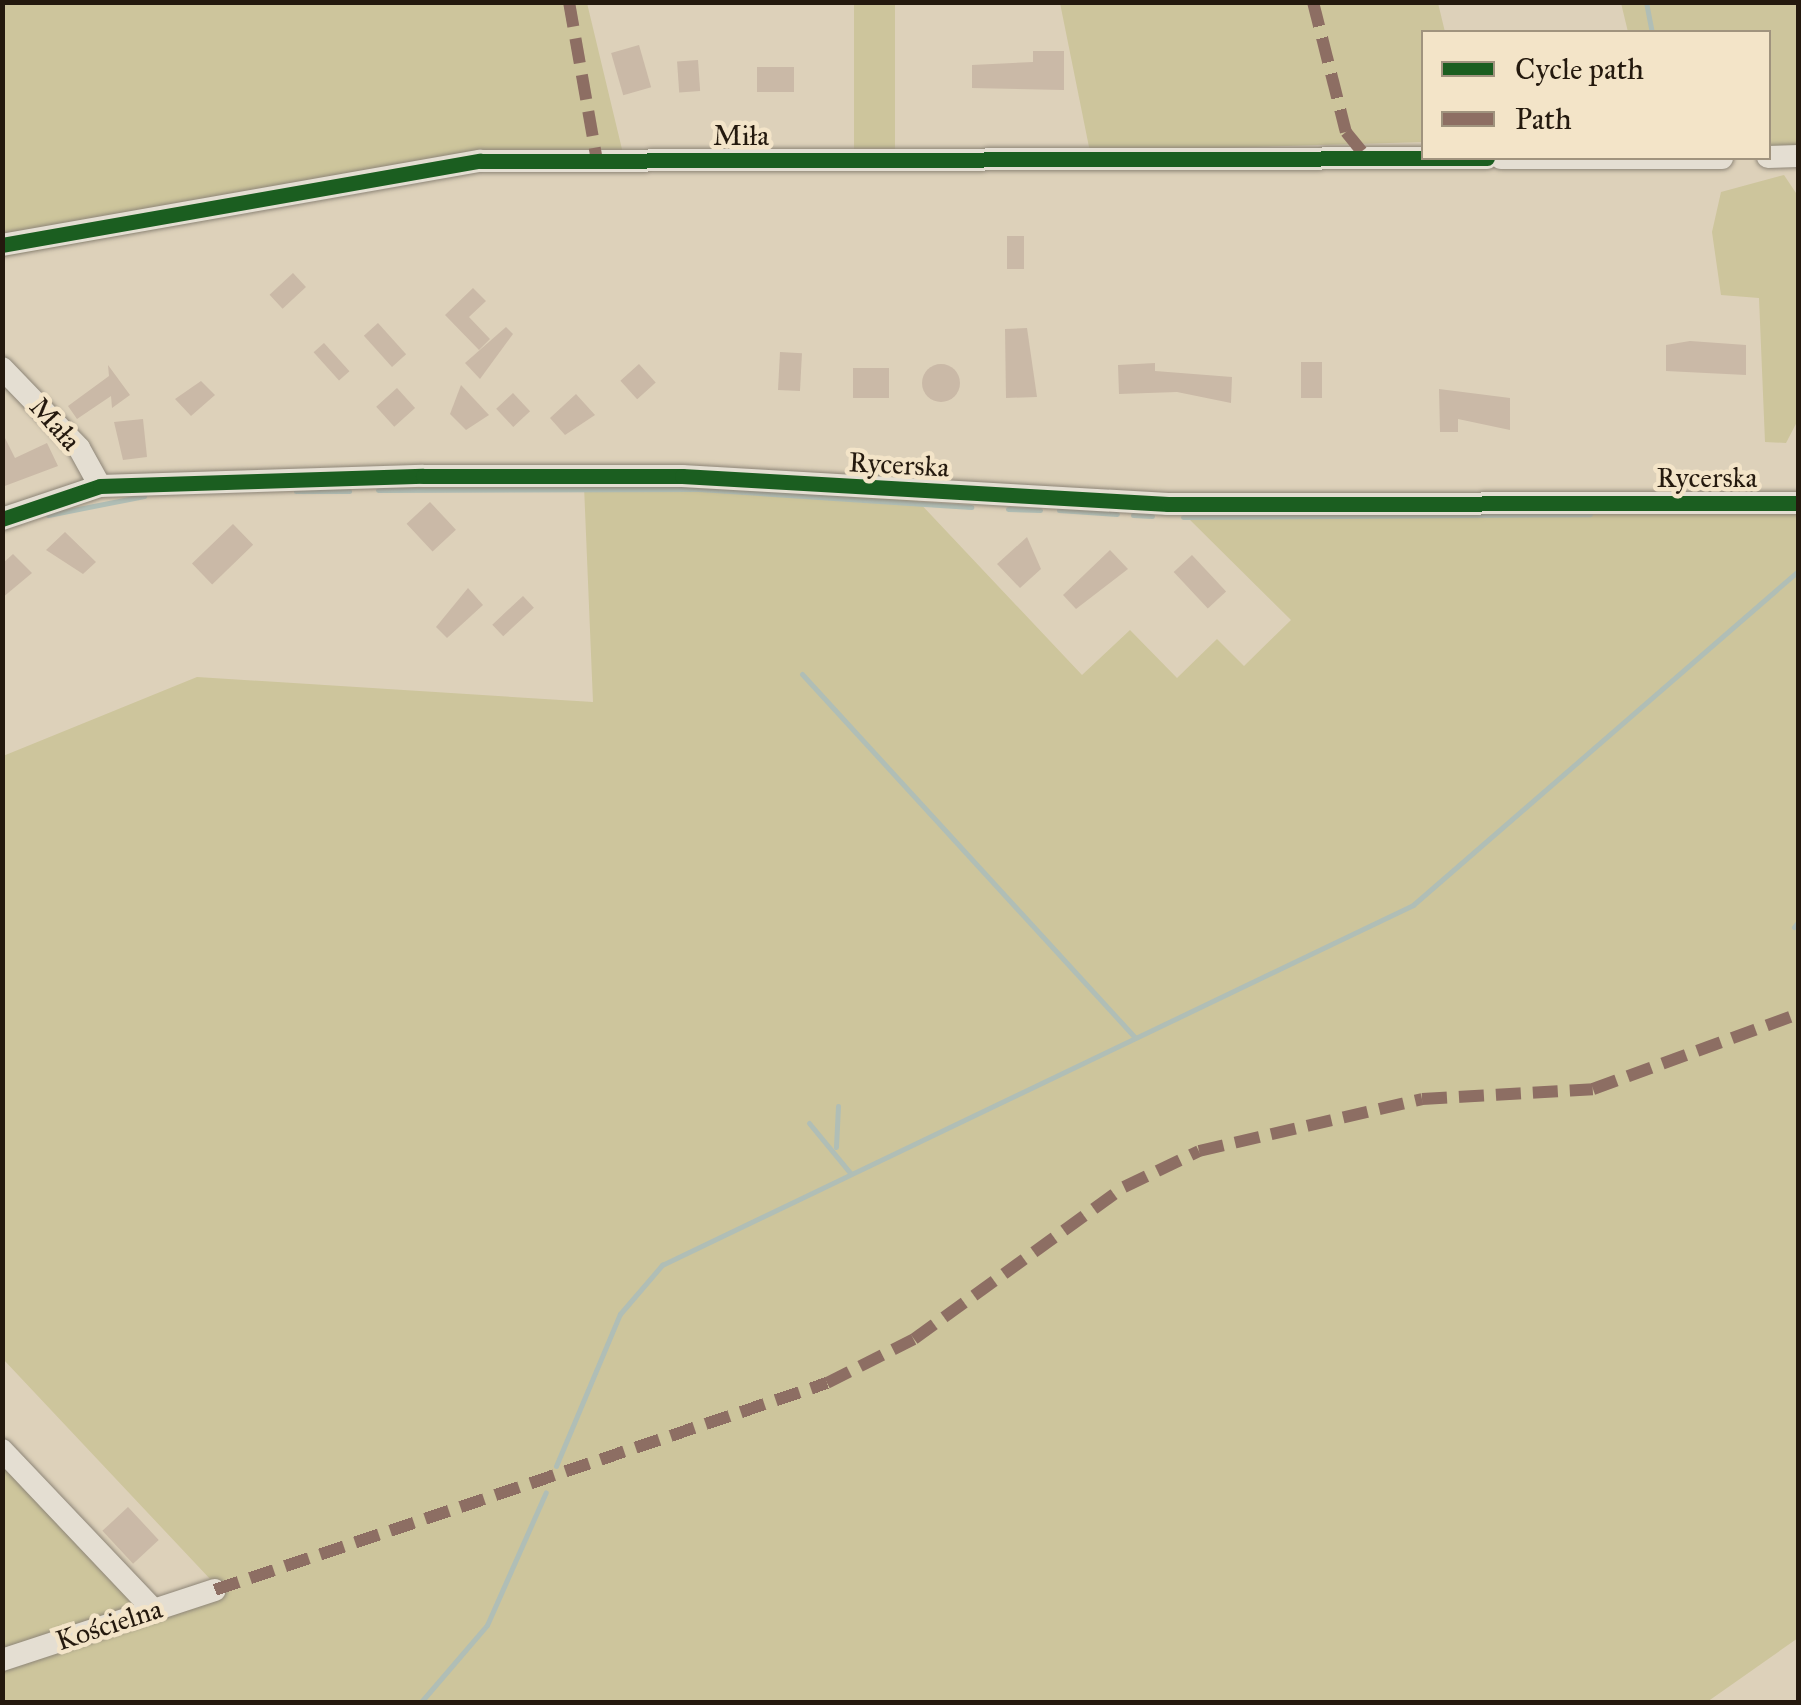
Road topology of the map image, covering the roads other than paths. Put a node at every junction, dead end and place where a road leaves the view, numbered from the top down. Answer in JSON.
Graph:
{"nodes":[{"id":1,"x":1798,"y":156,"type":"edge"},
{"id":2,"x":1771,"y":157,"type":"edge"},
{"id":3,"x":1421,"y":158,"type":"edge"},
{"id":4,"x":2,"y":245,"type":"edge"},
{"id":5,"x":2,"y":368,"type":"edge"},
{"id":6,"x":100,"y":486,"type":"junction"},
{"id":7,"x":1798,"y":503,"type":"edge"},
{"id":8,"x":2,"y":518,"type":"edge"},
{"id":9,"x":2,"y":1450,"type":"edge"},
{"id":10,"x":215,"y":1590,"type":"dead end"},
{"id":11,"x":154,"y":1610,"type":"junction"},
{"id":12,"x":2,"y":1660,"type":"edge"}],
"edges":[{"from":1,"to":2,"type":"street"},
{"from":3,"to":4,"type":"street","name":"Miła"},
{"from":5,"to":6,"type":"street","name":"Mała"},
{"from":6,"to":7,"type":"street","name":"Rycerska"},
{"from":6,"to":8,"type":"street","name":"Rycerska"},
{"from":9,"to":11,"type":"street"},
{"from":10,"to":11,"type":"street","name":"Kościelna"},
{"from":11,"to":12,"type":"street","name":"Kościelna"}]}
